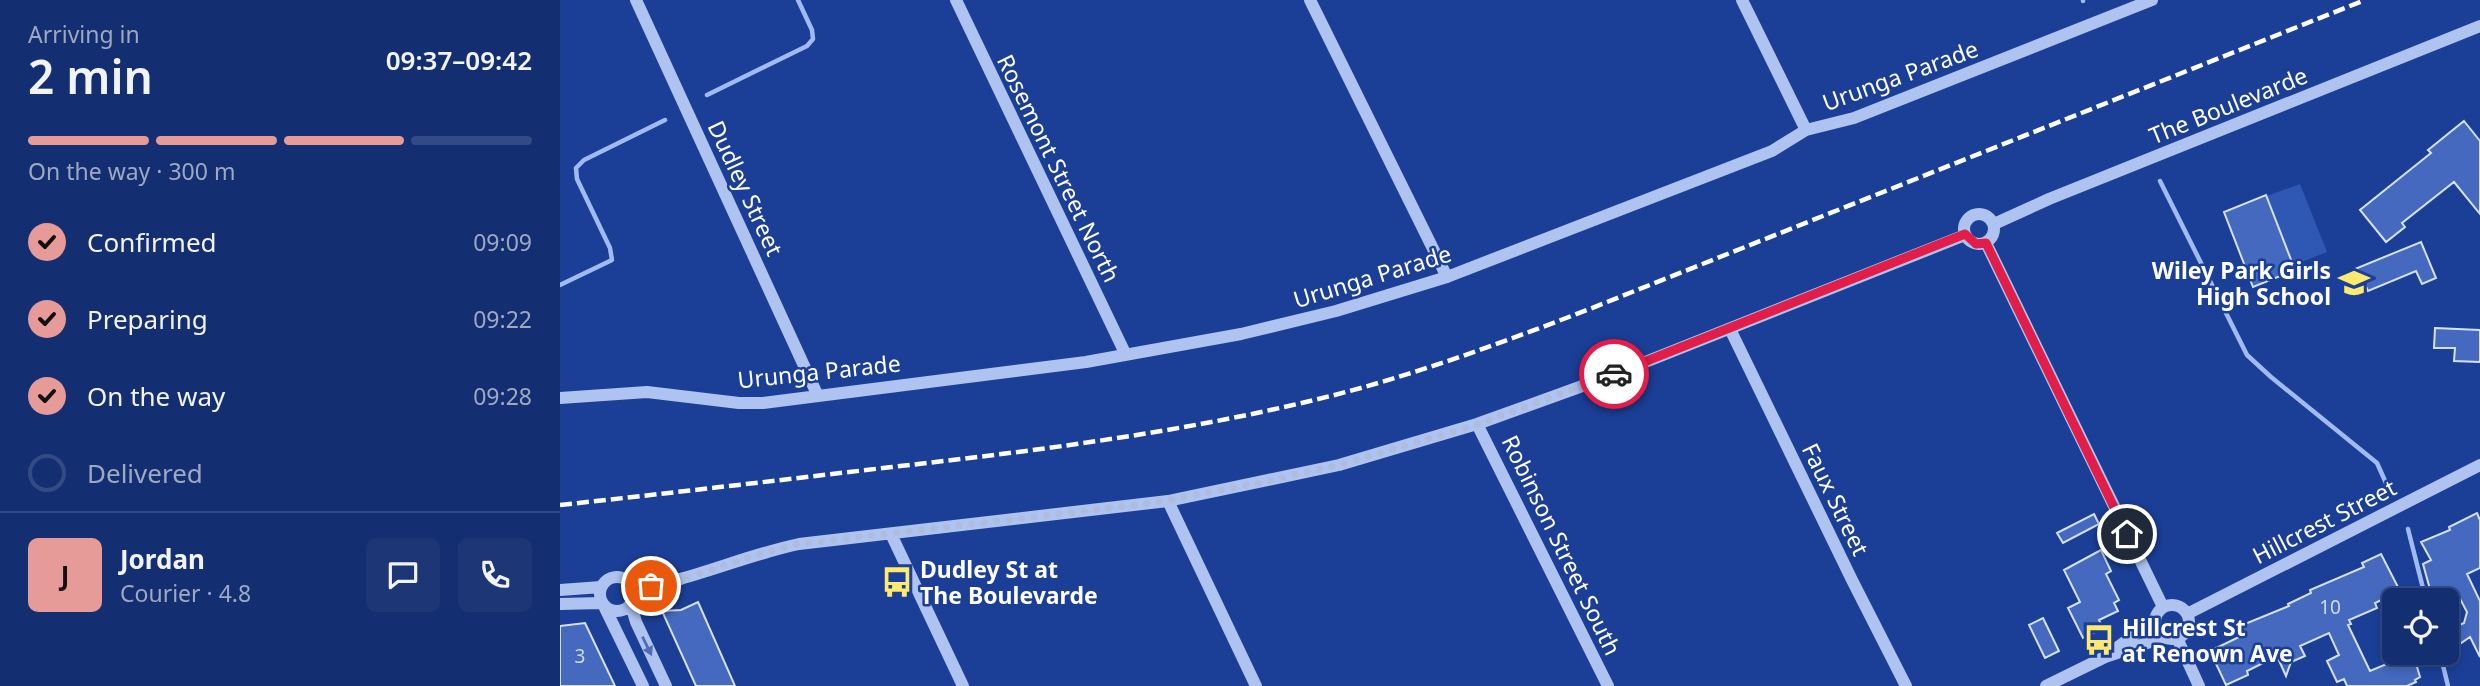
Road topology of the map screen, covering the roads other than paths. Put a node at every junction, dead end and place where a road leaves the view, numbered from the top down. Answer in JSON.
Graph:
{"nodes":[{"id":1,"x":636,"y":0,"type":"edge"},
{"id":2,"x":956,"y":0,"type":"edge"},
{"id":3,"x":1310,"y":0,"type":"edge"},
{"id":4,"x":1742,"y":0,"type":"edge"},
{"id":5,"x":2152,"y":0,"type":"edge"},
{"id":6,"x":2480,"y":26,"type":"edge"},
{"id":7,"x":1806,"y":130,"type":"junction"},
{"id":8,"x":1994,"y":225,"type":"junction"},
{"id":9,"x":1965,"y":234,"type":"junction"},
{"id":10,"x":1986,"y":243,"type":"junction"},
{"id":11,"x":1447,"y":277,"type":"junction"},
{"id":12,"x":1730,"y":329,"type":"junction"},
{"id":13,"x":1125,"y":354,"type":"junction"},
{"id":14,"x":817,"y":394,"type":"junction"},
{"id":15,"x":560,"y":398,"type":"edge"},
{"id":16,"x":1478,"y":424,"type":"junction"},
{"id":17,"x":2480,"y":465,"type":"edge"},
{"id":18,"x":1168,"y":501,"type":"junction"},
{"id":19,"x":891,"y":534,"type":"junction"},
{"id":20,"x":601,"y":587,"type":"junction"},
{"id":21,"x":634,"y":589,"type":"junction"},
{"id":22,"x":560,"y":590,"type":"edge"},
{"id":23,"x":560,"y":604,"type":"edge"},
{"id":24,"x":603,"y":605,"type":"junction"},
{"id":25,"x":631,"y":605,"type":"junction"},
{"id":26,"x":2163,"y":607,"type":"junction"},
{"id":27,"x":2187,"y":614,"type":"junction"},
{"id":28,"x":2155,"y":619,"type":"junction"},
{"id":29,"x":2171,"y":638,"type":"junction"},
{"id":30,"x":2105,"y":657,"type":"junction"},
{"id":31,"x":643,"y":686,"type":"edge"},
{"id":32,"x":666,"y":686,"type":"edge"},
{"id":33,"x":963,"y":686,"type":"edge"},
{"id":34,"x":1256,"y":686,"type":"edge"},
{"id":35,"x":1608,"y":686,"type":"edge"},
{"id":36,"x":1906,"y":686,"type":"edge"},
{"id":37,"x":2046,"y":686,"type":"edge"},
{"id":38,"x":2199,"y":686,"type":"edge"}],
"edges":[{"from":1,"to":14,"type":"street","name":"Dudley Street"},
{"from":2,"to":13,"type":"street","name":"Rosemont Street North"},
{"from":3,"to":11,"type":"street"},
{"from":4,"to":7,"type":"street"},
{"from":5,"to":7,"type":"street","name":"Urunga Parade"},
{"from":6,"to":8,"type":"street","name":"The Boulevarde"},
{"from":7,"to":11,"type":"street","name":"Urunga Parade"},
{"from":8,"to":9,"type":"street"},
{"from":8,"to":10,"type":"street"},
{"from":9,"to":10,"type":"street"},
{"from":9,"to":12,"type":"street"},
{"from":10,"to":26,"type":"street"},
{"from":11,"to":13,"type":"street","name":"Urunga Parade"},
{"from":12,"to":16,"type":"street"},
{"from":12,"to":36,"type":"street","name":"Faux Street"},
{"from":13,"to":14,"type":"street","name":"Urunga Parade"},
{"from":14,"to":15,"type":"street","name":"Urunga Parade"},
{"from":16,"to":18,"type":"street"},
{"from":16,"to":35,"type":"street","name":"Robinson Street South"},
{"from":17,"to":27,"type":"street","name":"Hillcrest Street"},
{"from":18,"to":19,"type":"street"},
{"from":18,"to":34,"type":"street"},
{"from":19,"to":21,"type":"street"},
{"from":19,"to":33,"type":"street"},
{"from":20,"to":21,"type":"street"},
{"from":20,"to":22,"type":"street"},
{"from":20,"to":24,"type":"street"},
{"from":21,"to":25,"type":"street"},
{"from":23,"to":24,"type":"street"},
{"from":24,"to":25,"type":"street"},
{"from":24,"to":31,"type":"street"},
{"from":25,"to":32,"type":"street","one_way":true},
{"from":26,"to":27,"type":"street"},
{"from":26,"to":28,"type":"street"},
{"from":27,"to":29,"type":"street"},
{"from":28,"to":29,"type":"street"},
{"from":28,"to":30,"type":"street"},
{"from":29,"to":30,"type":"street"},
{"from":29,"to":38,"type":"street"},
{"from":30,"to":37,"type":"street"}]}
